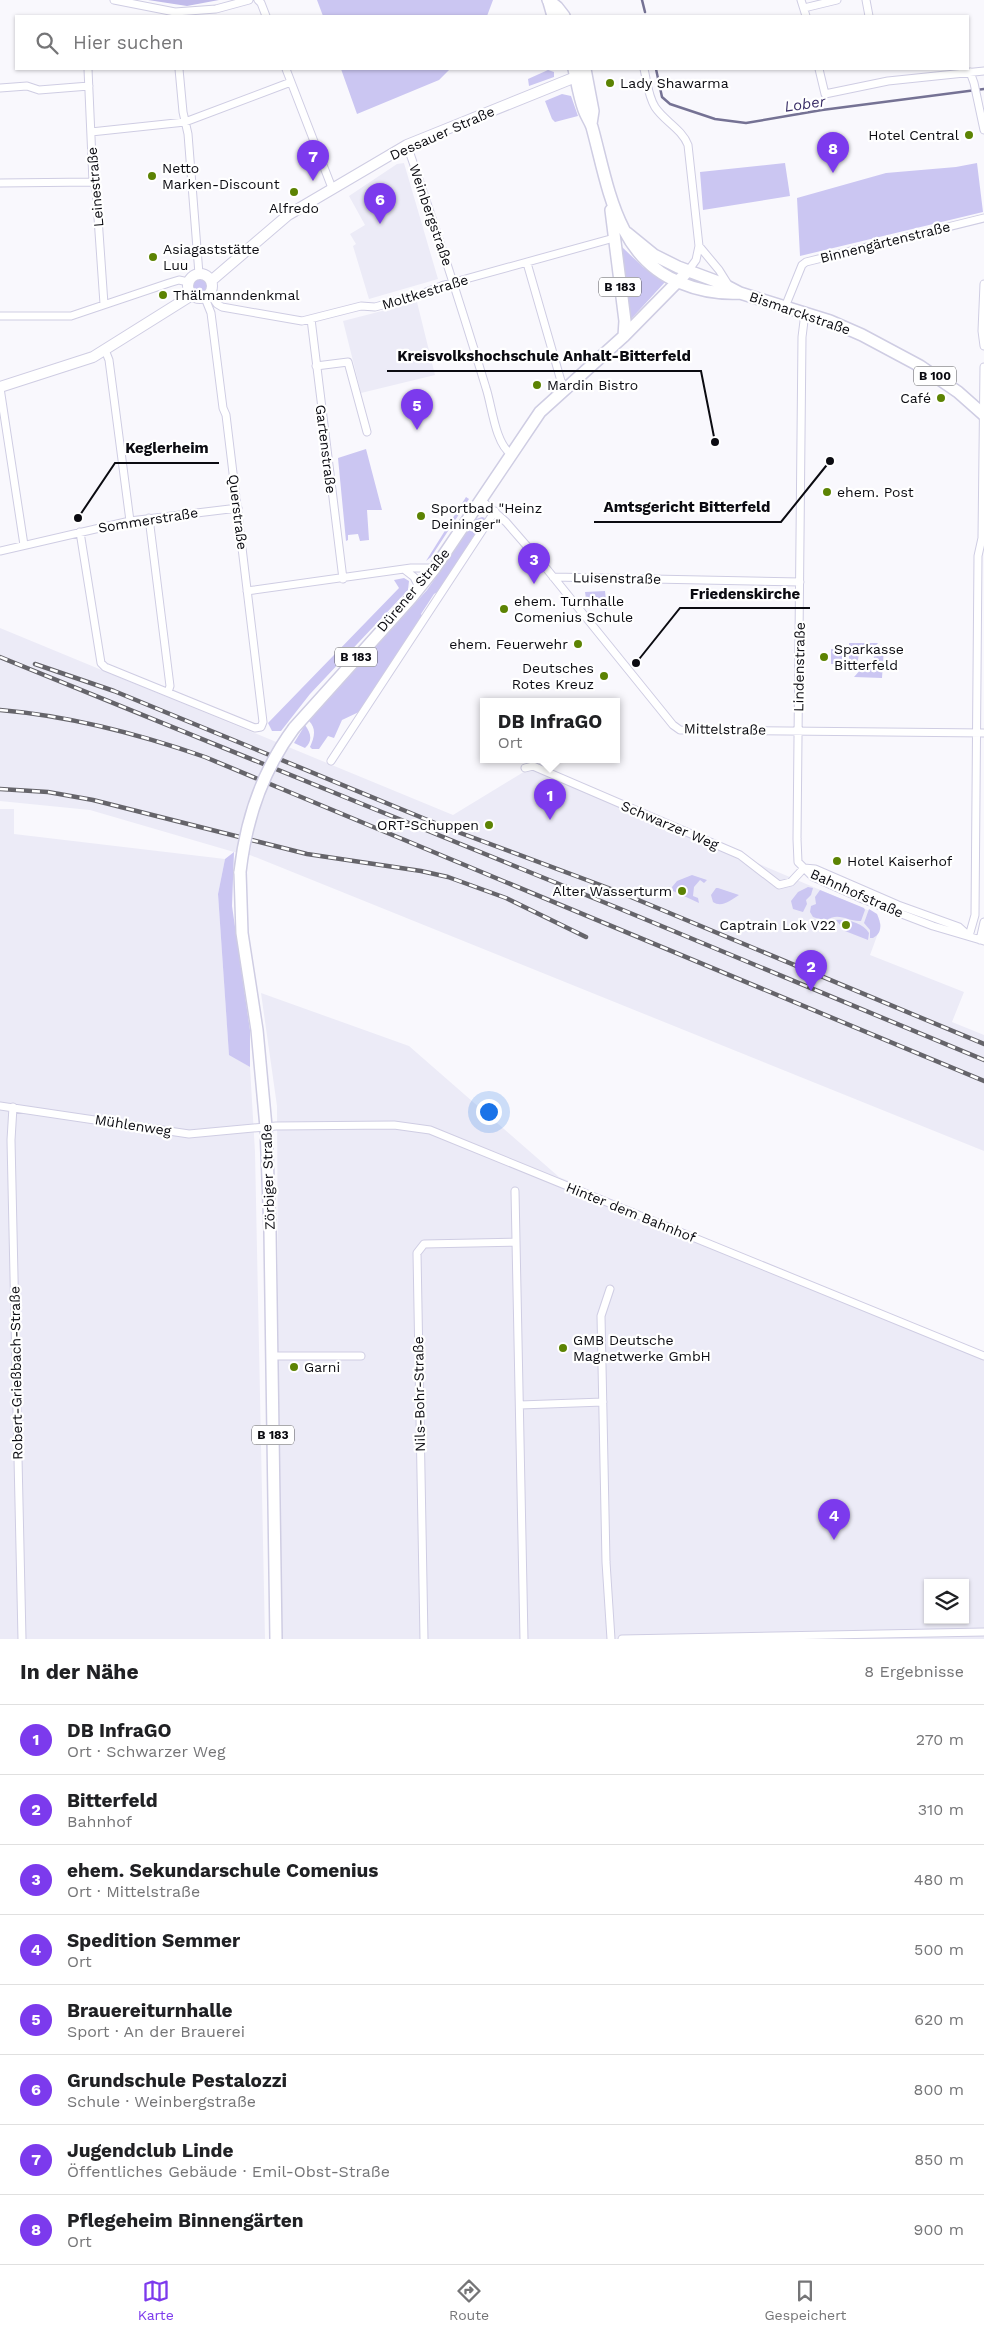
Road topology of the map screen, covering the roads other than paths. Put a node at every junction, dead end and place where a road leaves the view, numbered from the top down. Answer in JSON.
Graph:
{"nodes":[{"id":1,"x":114,"y":0,"type":"edge"},
{"id":2,"x":249,"y":0,"type":"edge"},
{"id":3,"x":258,"y":0,"type":"edge"},
{"id":4,"x":801,"y":0,"type":"edge"},
{"id":5,"x":838,"y":0,"type":"edge"},
{"id":6,"x":866,"y":0,"type":"edge"},
{"id":7,"x":548,"y":1,"type":"edge"},
{"id":8,"x":804,"y":8,"type":"junction"},
{"id":9,"x":174,"y":14,"type":"edge"},
{"id":10,"x":266,"y":15,"type":"edge"},
{"id":11,"x":553,"y":15,"type":"edge"},
{"id":12,"x":563,"y":15,"type":"edge"},
{"id":13,"x":806,"y":15,"type":"edge"},
{"id":14,"x":870,"y":15,"type":"edge"},
{"id":15,"x":88,"y":70,"type":"edge"},
{"id":16,"x":179,"y":70,"type":"edge"},
{"id":17,"x":286,"y":70,"type":"edge"},
{"id":18,"x":644,"y":70,"type":"edge"},
{"id":19,"x":819,"y":70,"type":"edge"},
{"id":20,"x":583,"y":71,"type":"edge"},
{"id":21,"x":984,"y":71,"type":"edge"},
{"id":22,"x":970,"y":72,"type":"junction"},
{"id":23,"x":291,"y":82,"type":"junction"},
{"id":24,"x":89,"y":86,"type":"junction"},
{"id":25,"x":0,"y":88,"type":"edge"},
{"id":26,"x":185,"y":122,"type":"junction"},
{"id":27,"x":984,"y":130,"type":"edge"},
{"id":28,"x":91,"y":132,"type":"junction"},
{"id":29,"x":407,"y":145,"type":"junction"},
{"id":30,"x":0,"y":182,"type":"edge"},
{"id":31,"x":93,"y":182,"type":"junction"},
{"id":32,"x":332,"y":188,"type":"junction"},
{"id":33,"x":610,"y":198,"type":"junction"},
{"id":34,"x":984,"y":218,"type":"edge"},
{"id":35,"x":626,"y":233,"type":"junction"},
{"id":36,"x":614,"y":238,"type":"junction"},
{"id":37,"x":699,"y":246,"type":"junction"},
{"id":38,"x":527,"y":263,"type":"junction"},
{"id":39,"x":688,"y":271,"type":"junction"},
{"id":40,"x":199,"y":274,"type":"junction"},
{"id":41,"x":211,"y":281,"type":"junction"},
{"id":42,"x":188,"y":282,"type":"junction"},
{"id":43,"x":678,"y":282,"type":"junction"},
{"id":44,"x":454,"y":283,"type":"junction"},
{"id":45,"x":984,"y":284,"type":"edge"},
{"id":46,"x":729,"y":287,"type":"junction"},
{"id":47,"x":740,"y":293,"type":"junction"},
{"id":48,"x":192,"y":295,"type":"junction"},
{"id":49,"x":208,"y":296,"type":"junction"},
{"id":50,"x":104,"y":304,"type":"junction"},
{"id":51,"x":785,"y":307,"type":"junction"},
{"id":52,"x":805,"y":313,"type":"junction"},
{"id":53,"x":0,"y":316,"type":"edge"},
{"id":54,"x":312,"y":319,"type":"junction"},
{"id":55,"x":624,"y":336,"type":"junction"},
{"id":56,"x":984,"y":346,"type":"edge"},
{"id":57,"x":105,"y":350,"type":"junction"},
{"id":58,"x":316,"y":366,"type":"junction"},
{"id":59,"x":984,"y":367,"type":"edge"},
{"id":60,"x":0,"y":387,"type":"edge"},
{"id":61,"x":565,"y":388,"type":"junction"},
{"id":62,"x":983,"y":415,"type":"edge"},
{"id":63,"x":367,"y":432,"type":"dead end"},
{"id":64,"x":511,"y":454,"type":"junction"},
{"id":65,"x":481,"y":500,"type":"junction"},
{"id":66,"x":238,"y":508,"type":"junction"},
{"id":67,"x":495,"y":511,"type":"junction"},
{"id":68,"x":149,"y":518,"type":"junction"},
{"id":69,"x":130,"y":521,"type":"junction"},
{"id":70,"x":80,"y":532,"type":"junction"},
{"id":71,"x":982,"y":538,"type":"junction"},
{"id":72,"x":24,"y":545,"type":"junction"},
{"id":73,"x":984,"y":546,"type":"edge"},
{"id":74,"x":0,"y":551,"type":"edge"},
{"id":75,"x":435,"y":568,"type":"junction"},
{"id":76,"x":405,"y":570,"type":"junction"},
{"id":77,"x":553,"y":577,"type":"junction"},
{"id":78,"x":343,"y":579,"type":"junction"},
{"id":79,"x":800,"y":582,"type":"junction"},
{"id":80,"x":419,"y":588,"type":"junction"},
{"id":81,"x":247,"y":591,"type":"junction"},
{"id":82,"x":168,"y":692,"type":"junction"},
{"id":83,"x":294,"y":728,"type":"joint"},
{"id":84,"x":798,"y":730,"type":"junction"},
{"id":85,"x":981,"y":733,"type":"edge"},
{"id":86,"x":331,"y":761,"type":"dead end"},
{"id":87,"x":525,"y":768,"type":"dead end"},
{"id":88,"x":804,"y":868,"type":"junction"},
{"id":89,"x":984,"y":922,"type":"edge"},
{"id":90,"x":969,"y":936,"type":"junction"},
{"id":91,"x":982,"y":941,"type":"edge"},
{"id":92,"x":0,"y":1106,"type":"edge"},
{"id":93,"x":13,"y":1107,"type":"junction"},
{"id":94,"x":266,"y":1127,"type":"junction"},
{"id":95,"x":515,"y":1191,"type":"dead end"},
{"id":96,"x":516,"y":1242,"type":"junction"},
{"id":97,"x":610,"y":1289,"type":"dead end"},
{"id":98,"x":272,"y":1356,"type":"junction"},
{"id":99,"x":361,"y":1356,"type":"dead end"},
{"id":100,"x":984,"y":1356,"type":"edge"},
{"id":101,"x":603,"y":1402,"type":"junction"},
{"id":102,"x":520,"y":1405,"type":"junction"},
{"id":103,"x":984,"y":1632,"type":"edge"},
{"id":104,"x":798,"y":1637,"type":"edge"},
{"id":105,"x":22,"y":1639,"type":"edge"},
{"id":106,"x":276,"y":1639,"type":"edge"},
{"id":107,"x":424,"y":1639,"type":"edge"},
{"id":108,"x":524,"y":1639,"type":"edge"},
{"id":109,"x":611,"y":1639,"type":"edge"},
{"id":110,"x":622,"y":1639,"type":"edge"}],
"edges":[{"from":1,"to":9,"type":"street"},
{"from":2,"to":9,"type":"street"},
{"from":3,"to":10,"type":"street"},
{"from":4,"to":8,"type":"street"},
{"from":5,"to":8,"type":"street"},
{"from":6,"to":14,"type":"street"},
{"from":7,"to":11,"type":"main road"},
{"from":7,"to":12,"type":"main road"},
{"from":8,"to":13,"type":"street"},
{"from":15,"to":24,"type":"street","name":"Leinestraße"},
{"from":16,"to":26,"type":"street"},
{"from":17,"to":23,"type":"street"},
{"from":18,"to":37,"type":"street"},
{"from":19,"to":22,"type":"street"},
{"from":20,"to":29,"type":"street","name":"Dessauer Straße"},
{"from":20,"to":33,"type":"main road","name":"Bismarckstraße","number":"B 100"},
{"from":21,"to":22,"type":"street"},
{"from":22,"to":27,"type":"street"},
{"from":23,"to":26,"type":"street"},
{"from":23,"to":32,"type":"street"},
{"from":24,"to":25,"type":"street"},
{"from":24,"to":28,"type":"street","name":"Leinestraße"},
{"from":26,"to":28,"type":"street"},
{"from":26,"to":40,"type":"street"},
{"from":28,"to":31,"type":"street","name":"Leinestraße"},
{"from":29,"to":32,"type":"street","name":"Dessauer Straße"},
{"from":29,"to":44,"type":"street","name":"Weinbergstraße"},
{"from":30,"to":31,"type":"street"},
{"from":31,"to":50,"type":"street","name":"Leinestraße"},
{"from":32,"to":41,"type":"street","name":"Dessauer Straße"},
{"from":33,"to":35,"type":"main road","name":"Bismarckstraße","number":"B 100"},
{"from":33,"to":36,"type":"main road","number":"B 183"},
{"from":34,"to":51,"type":"street","name":"Binnengärtenstraße"},
{"from":35,"to":39,"type":"main road","name":"Bismarckstraße","number":"B 100"},
{"from":35,"to":43,"type":"main road","name":"Bismarckstraße","number":"B 100"},
{"from":36,"to":38,"type":"street","name":"Moltkestraße"},
{"from":36,"to":55,"type":"main road","number":"B 183"},
{"from":37,"to":39,"type":"street"},
{"from":37,"to":46,"type":"street"},
{"from":38,"to":44,"type":"street","name":"Moltkestraße"},
{"from":38,"to":61,"type":"street"},
{"from":39,"to":43,"type":"main road","name":"Dürener Straße","number":"B 183"},
{"from":39,"to":46,"type":"main road","name":"Bismarckstraße","number":"B 100"},
{"from":40,"to":41,"type":"street"},
{"from":40,"to":42,"type":"street"},
{"from":41,"to":49,"type":"street"},
{"from":42,"to":48,"type":"street"},
{"from":42,"to":50,"type":"street"},
{"from":43,"to":47,"type":"main road","name":"Bismarckstraße","number":"B 100"},
{"from":43,"to":55,"type":"main road","name":"Dürener Straße","number":"B 183"},
{"from":44,"to":54,"type":"street","name":"Moltkestraße"},
{"from":44,"to":64,"type":"street","name":"Weinbergstraße"},
{"from":45,"to":56,"type":"street"},
{"from":46,"to":47,"type":"main road","name":"Bismarckstraße","number":"B 100"},
{"from":47,"to":51,"type":"main road","name":"Bismarckstraße","number":"B 100"},
{"from":48,"to":49,"type":"street"},
{"from":48,"to":57,"type":"street"},
{"from":49,"to":54,"type":"street","name":"Moltkestraße"},
{"from":49,"to":66,"type":"street","name":"Querstraße"},
{"from":50,"to":53,"type":"street"},
{"from":51,"to":52,"type":"main road","name":"Bismarckstraße","number":"B 100"},
{"from":52,"to":62,"type":"main road","name":"Bismarckstraße","number":"B 100"},
{"from":52,"to":79,"type":"street","name":"Lindenstraße"},
{"from":54,"to":58,"type":"street","name":"Gartenstraße"},
{"from":55,"to":61,"type":"main road","name":"Dürener Straße","number":"B 183"},
{"from":57,"to":60,"type":"street"},
{"from":57,"to":69,"type":"street"},
{"from":58,"to":63,"type":"street"},
{"from":58,"to":78,"type":"street","name":"Gartenstraße"},
{"from":59,"to":62,"type":"street"},
{"from":60,"to":72,"type":"street"},
{"from":61,"to":64,"type":"main road","name":"Dürener Straße","number":"B 183"},
{"from":62,"to":71,"type":"street"},
{"from":64,"to":65,"type":"main road","name":"Dürener Straße","number":"B 183"},
{"from":65,"to":67,"type":"street","name":"Mittelstraße"},
{"from":65,"to":75,"type":"main road","name":"Dürener Straße","number":"B 183"},
{"from":66,"to":68,"type":"street","name":"Sommerstraße"},
{"from":66,"to":81,"type":"street","name":"Querstraße"},
{"from":67,"to":77,"type":"street","name":"Mittelstraße"},
{"from":67,"to":86,"type":"street","name":"Dürener Straße"},
{"from":68,"to":69,"type":"street","name":"Sommerstraße"},
{"from":68,"to":82,"type":"street"},
{"from":69,"to":70,"type":"street","name":"Sommerstraße"},
{"from":70,"to":72,"type":"street","name":"Sommerstraße"},
{"from":70,"to":82,"type":"street"},
{"from":71,"to":73,"type":"street"},
{"from":71,"to":85,"type":"street"},
{"from":72,"to":74,"type":"street","name":"Sommerstraße"},
{"from":75,"to":76,"type":"street"},
{"from":75,"to":80,"type":"main road","name":"Dürener Straße","number":"B 183"},
{"from":76,"to":78,"type":"street"},
{"from":76,"to":80,"type":"street"},
{"from":77,"to":79,"type":"street","name":"Luisenstraße"},
{"from":77,"to":84,"type":"street","name":"Mittelstraße"},
{"from":78,"to":81,"type":"street"},
{"from":79,"to":84,"type":"street","name":"Lindenstraße"},
{"from":80,"to":83,"type":"main road","name":"Dürener Straße","number":"B 183"},
{"from":81,"to":82,"type":"street","name":"Querstraße"},
{"from":83,"to":94,"type":"main road","name":"Zörbiger Straße","number":"B 183","bridge":true},
{"from":84,"to":85,"type":"street","name":"Mittelstraße"},
{"from":84,"to":88,"type":"street","name":"Lindenstraße"},
{"from":85,"to":90,"type":"street"},
{"from":87,"to":88,"type":"street","name":"Schwarzer Weg"},
{"from":88,"to":90,"type":"street","name":"Bahnhofstraße"},
{"from":89,"to":91,"type":"street"},
{"from":90,"to":91,"type":"street","name":"Bahnhofstraße"},
{"from":92,"to":93,"type":"street","name":"Mühlenweg"},
{"from":93,"to":94,"type":"street","name":"Mühlenweg"},
{"from":93,"to":105,"type":"street","name":"Robert-Grießbach-Straße"},
{"from":94,"to":98,"type":"main road","name":"Zörbiger Straße","number":"B 183"},
{"from":94,"to":100,"type":"street","name":"Hinter dem Bahnhof"},
{"from":95,"to":96,"type":"street"},
{"from":96,"to":102,"type":"street"},
{"from":96,"to":107,"type":"street","name":"Nils-Bohr-Straße"},
{"from":97,"to":101,"type":"street"},
{"from":98,"to":99,"type":"street"},
{"from":98,"to":106,"type":"main road","name":"Zörbiger Straße","number":"B 183"},
{"from":101,"to":102,"type":"street"},
{"from":101,"to":109,"type":"street"},
{"from":102,"to":108,"type":"street"},
{"from":103,"to":104,"type":"street"},
{"from":104,"to":110,"type":"street"}]}
